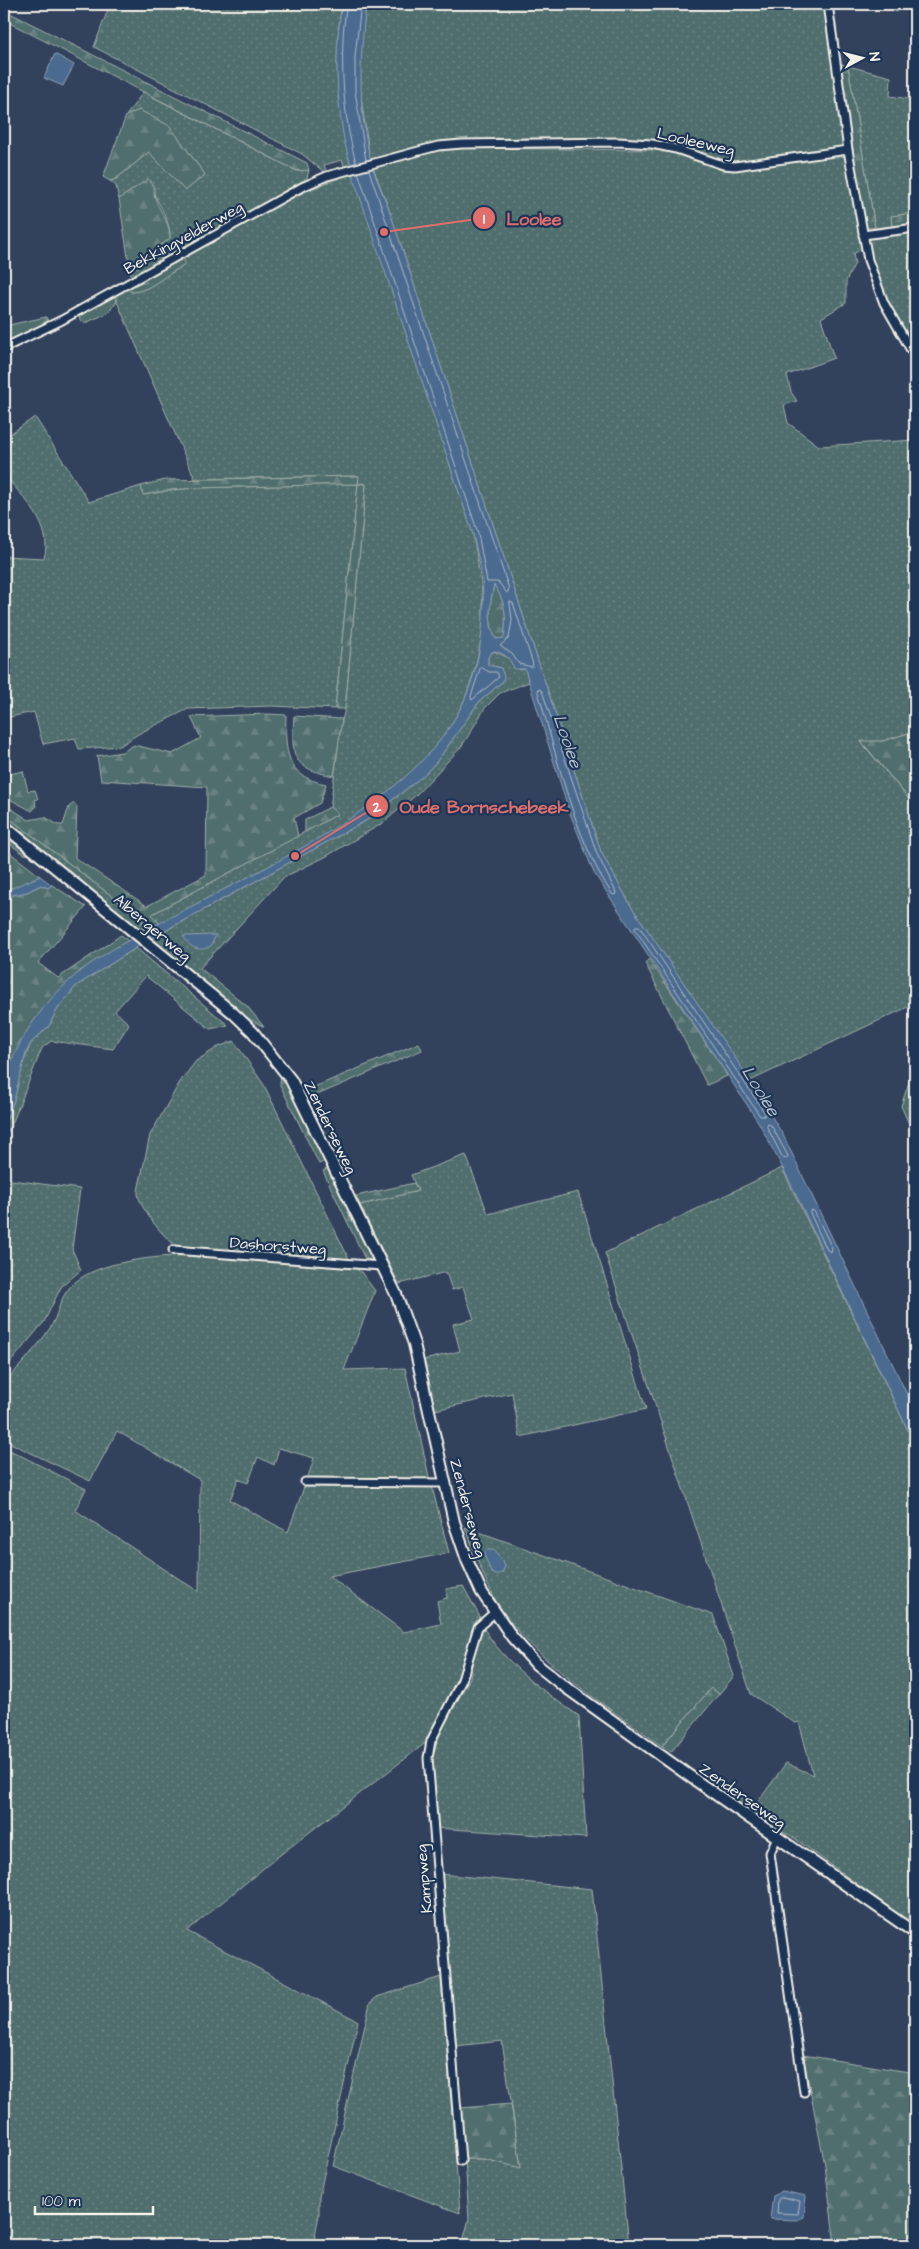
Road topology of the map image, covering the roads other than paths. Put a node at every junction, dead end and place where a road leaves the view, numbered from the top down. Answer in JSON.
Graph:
{"nodes":[{"id":1,"x":828,"y":4,"type":"edge"},
{"id":2,"x":848,"y":150,"type":"junction"},
{"id":3,"x":377,"y":162,"type":"joint"},
{"id":4,"x":915,"y":228,"type":"edge"},
{"id":5,"x":863,"y":235,"type":"junction"},
{"id":6,"x":4,"y":348,"type":"edge"},
{"id":7,"x":915,"y":357,"type":"edge"},
{"id":8,"x":4,"y":826,"type":"edge"},
{"id":9,"x":276,"y":1058,"type":"joint"},
{"id":10,"x":173,"y":1250,"type":"dead end"},
{"id":11,"x":382,"y":1266,"type":"junction"},
{"id":12,"x":305,"y":1482,"type":"dead end"},
{"id":13,"x":445,"y":1482,"type":"junction"},
{"id":14,"x":494,"y":1613,"type":"junction"},
{"id":15,"x":777,"y":1837,"type":"junction"},
{"id":16,"x":915,"y":1933,"type":"edge"},
{"id":17,"x":804,"y":2092,"type":"dead end"},
{"id":18,"x":461,"y":2161,"type":"dead end"}],
"edges":[{"from":1,"to":2,"type":"street"},
{"from":2,"to":3,"type":"street","name":"Looleeweg"},
{"from":2,"to":5,"type":"street"},
{"from":3,"to":6,"type":"street","name":"Bekkingvelderweg"},
{"from":4,"to":5,"type":"street"},
{"from":5,"to":7,"type":"street"},
{"from":8,"to":9,"type":"main road","name":"Albergerweg"},
{"from":9,"to":11,"type":"main road","name":"Zenderseweg"},
{"from":10,"to":11,"type":"street","name":"Dashorstweg"},
{"from":11,"to":13,"type":"main road","name":"Zenderseweg"},
{"from":12,"to":13,"type":"street"},
{"from":13,"to":14,"type":"main road","name":"Zenderseweg"},
{"from":14,"to":15,"type":"main road","name":"Zenderseweg"},
{"from":14,"to":18,"type":"street","name":"Kampweg"},
{"from":15,"to":16,"type":"main road","name":"Zenderseweg"},
{"from":15,"to":17,"type":"street"}]}
